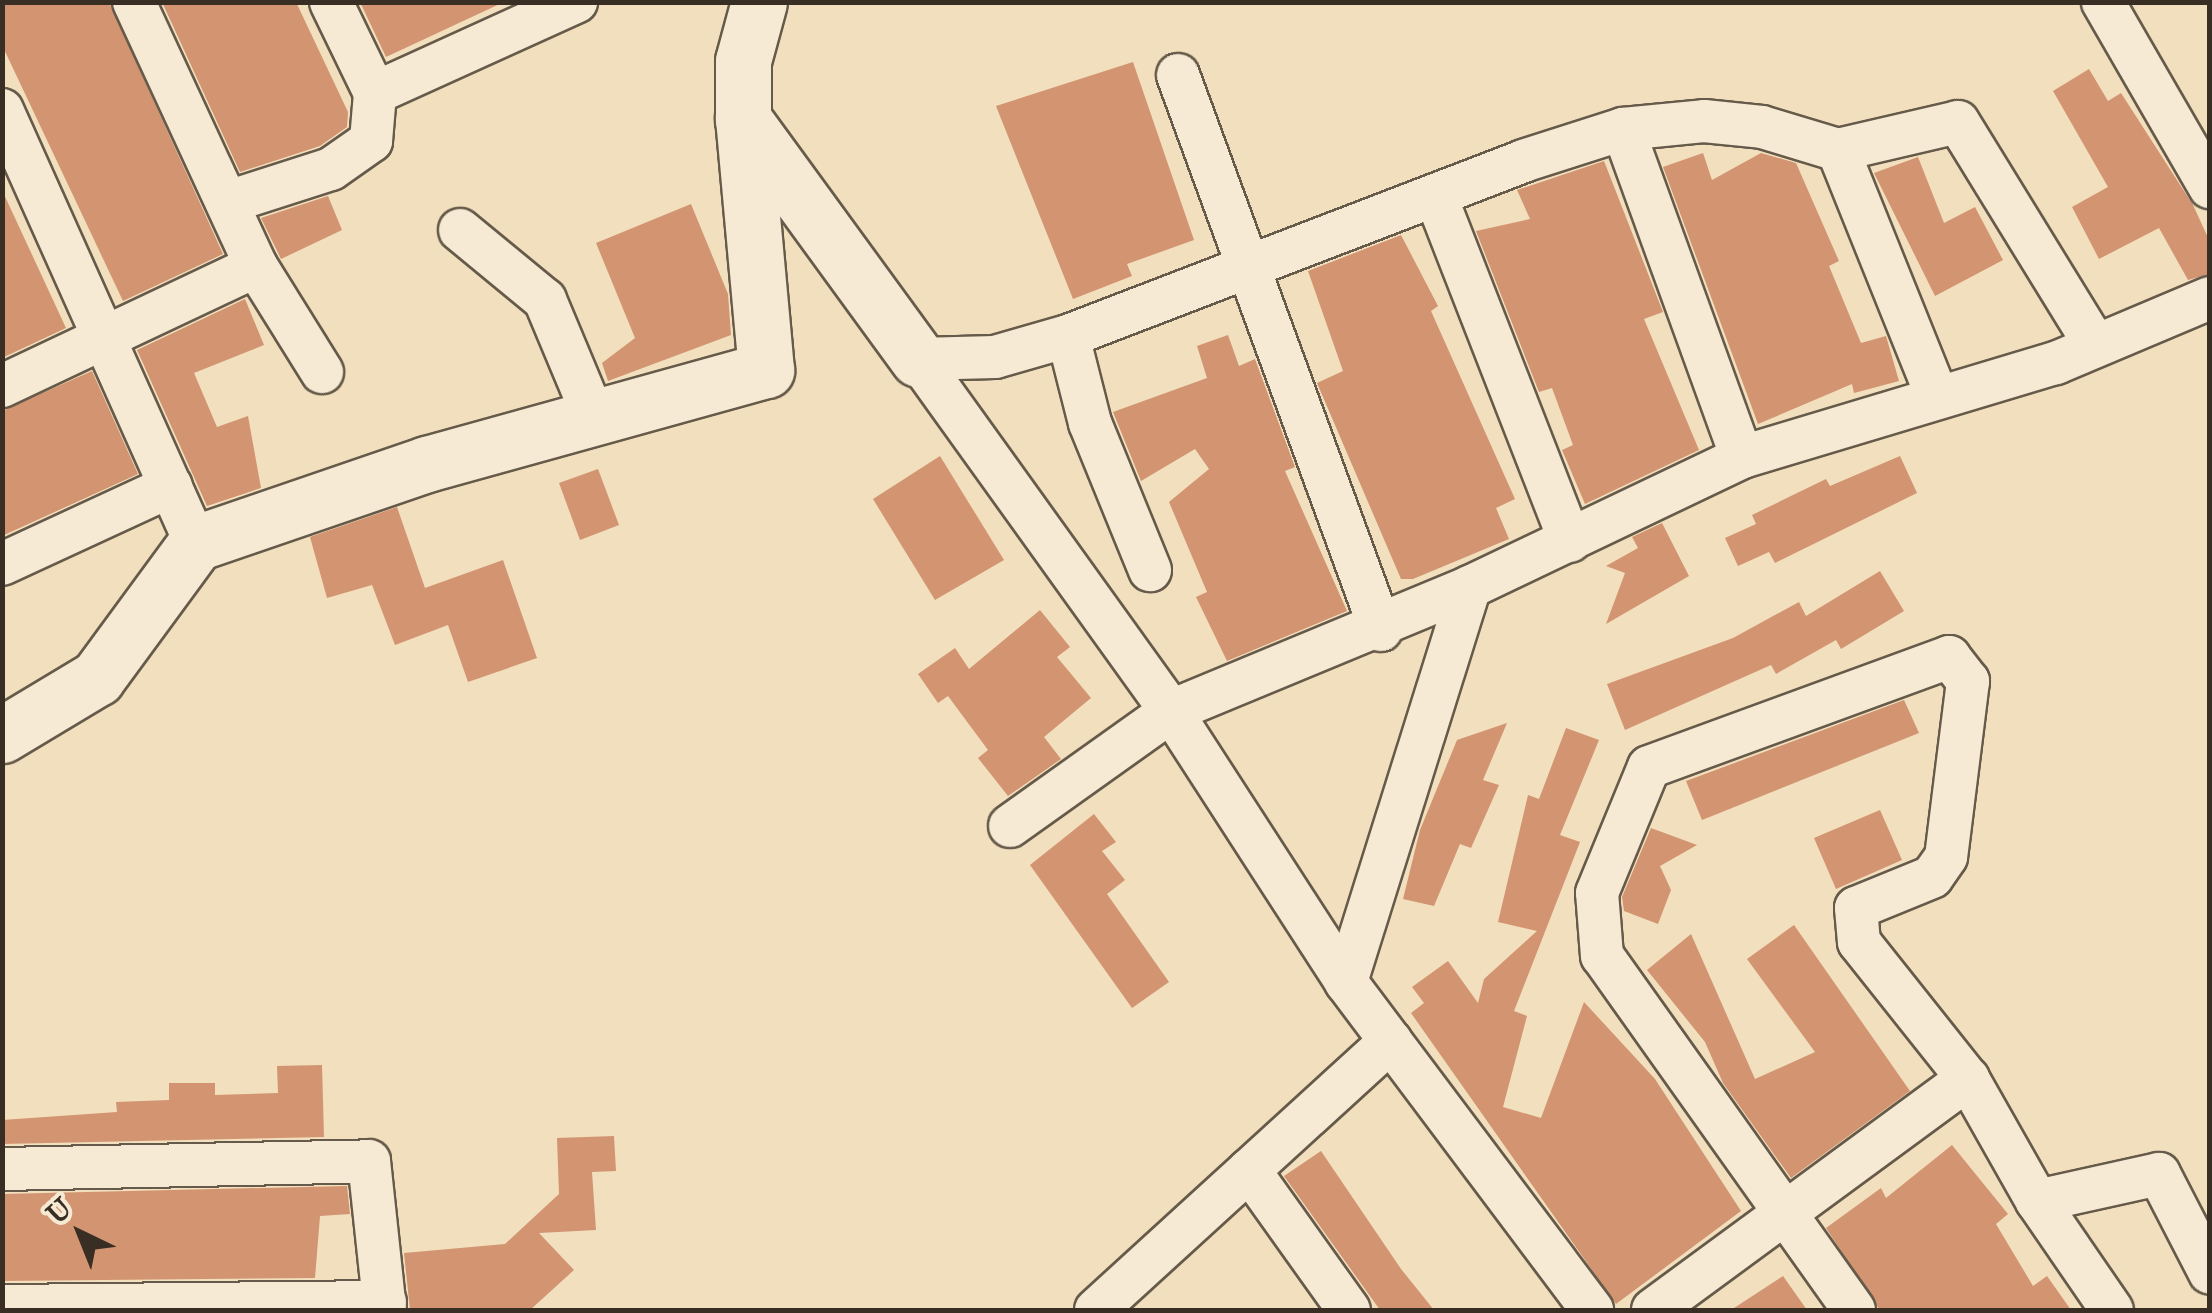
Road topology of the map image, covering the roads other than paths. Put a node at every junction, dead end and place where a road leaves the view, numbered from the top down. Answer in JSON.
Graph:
{"nodes":[{"id":1,"x":134,"y":2,"type":"edge"},
{"id":2,"x":331,"y":2,"type":"edge"},
{"id":3,"x":576,"y":2,"type":"edge"},
{"id":4,"x":759,"y":2,"type":"edge"},
{"id":5,"x":2103,"y":2,"type":"edge"},
{"id":6,"x":511,"y":15,"type":"edge"},
{"id":7,"x":1178,"y":75,"type":"dead end"},
{"id":8,"x":375,"y":92,"type":"junction"},
{"id":9,"x":2,"y":110,"type":"edge"},
{"id":10,"x":743,"y":119,"type":"junction"},
{"id":11,"x":1623,"y":129,"type":"junction"},
{"id":12,"x":1838,"y":150,"type":"junction"},
{"id":13,"x":2210,"y":187,"type":"edge"},
{"id":14,"x":1436,"y":197,"type":"junction"},
{"id":15,"x":228,"y":202,"type":"junction"},
{"id":16,"x":460,"y":230,"type":"dead end"},
{"id":17,"x":1243,"y":263,"type":"junction"},
{"id":18,"x":256,"y":266,"type":"junction"},
{"id":19,"x":2210,"y":298,"type":"edge"},
{"id":20,"x":104,"y":334,"type":"junction"},
{"id":21,"x":1068,"y":336,"type":"junction"},
{"id":22,"x":2095,"y":346,"type":"junction"},
{"id":23,"x":918,"y":360,"type":"junction"},
{"id":24,"x":322,"y":372,"type":"dead end"},
{"id":25,"x":2,"y":386,"type":"edge"},
{"id":26,"x":1936,"y":394,"type":"junction"},
{"id":27,"x":594,"y":418,"type":"junction"},
{"id":28,"x":1742,"y":457,"type":"junction"},
{"id":29,"x":171,"y":486,"type":"junction"},
{"id":30,"x":1570,"y":541,"type":"junction"},
{"id":31,"x":196,"y":543,"type":"junction"},
{"id":32,"x":2,"y":564,"type":"edge"},
{"id":33,"x":1150,"y":570,"type":"dead end"},
{"id":34,"x":1470,"y":587,"type":"junction"},
{"id":35,"x":1381,"y":630,"type":"junction"},
{"id":36,"x":1171,"y":711,"type":"junction"},
{"id":37,"x":2,"y":735,"type":"edge"},
{"id":38,"x":1010,"y":826,"type":"dead end"},
{"id":39,"x":1346,"y":982,"type":"junction"},
{"id":40,"x":1391,"y":1042,"type":"junction"},
{"id":41,"x":1968,"y":1080,"type":"junction"},
{"id":42,"x":2,"y":1169,"type":"edge"},
{"id":43,"x":1250,"y":1170,"type":"junction"},
{"id":44,"x":2038,"y":1201,"type":"junction"},
{"id":45,"x":1783,"y":1210,"type":"junction"},
{"id":46,"x":2210,"y":1273,"type":"edge"},
{"id":47,"x":2,"y":1306,"type":"edge"},
{"id":48,"x":385,"y":1306,"type":"edge"},
{"id":49,"x":1096,"y":1310,"type":"edge"},
{"id":50,"x":1349,"y":1310,"type":"edge"},
{"id":51,"x":1592,"y":1310,"type":"edge"},
{"id":52,"x":1653,"y":1310,"type":"edge"},
{"id":53,"x":1854,"y":1310,"type":"edge"},
{"id":54,"x":2112,"y":1310,"type":"edge"}],
"edges":[{"from":1,"to":15,"type":"street"},
{"from":2,"to":8,"type":"street"},
{"from":3,"to":6,"type":"street"},
{"from":4,"to":10,"type":"street"},
{"from":5,"to":13,"type":"street"},
{"from":6,"to":8,"type":"street"},
{"from":7,"to":17,"type":"street"},
{"from":8,"to":15,"type":"street"},
{"from":9,"to":20,"type":"street"},
{"from":10,"to":23,"type":"street"},
{"from":10,"to":27,"type":"street"},
{"from":11,"to":12,"type":"street"},
{"from":11,"to":14,"type":"street"},
{"from":11,"to":28,"type":"street"},
{"from":12,"to":22,"type":"street"},
{"from":12,"to":26,"type":"street"},
{"from":14,"to":17,"type":"street"},
{"from":14,"to":30,"type":"street"},
{"from":15,"to":18,"type":"street"},
{"from":16,"to":27,"type":"street"},
{"from":17,"to":21,"type":"street"},
{"from":17,"to":35,"type":"street"},
{"from":18,"to":20,"type":"street"},
{"from":18,"to":24,"type":"street"},
{"from":19,"to":22,"type":"street"},
{"from":20,"to":25,"type":"street"},
{"from":20,"to":29,"type":"street"},
{"from":21,"to":23,"type":"street"},
{"from":21,"to":33,"type":"street"},
{"from":22,"to":26,"type":"street"},
{"from":23,"to":36,"type":"street"},
{"from":26,"to":28,"type":"street"},
{"from":27,"to":31,"type":"street"},
{"from":28,"to":30,"type":"street"},
{"from":29,"to":31,"type":"street"},
{"from":29,"to":32,"type":"street"},
{"from":30,"to":34,"type":"street"},
{"from":31,"to":37,"type":"street"},
{"from":34,"to":35,"type":"street"},
{"from":34,"to":39,"type":"street"},
{"from":35,"to":36,"type":"street"},
{"from":36,"to":38,"type":"street"},
{"from":36,"to":39,"type":"street"},
{"from":39,"to":40,"type":"street"},
{"from":40,"to":43,"type":"street"},
{"from":40,"to":51,"type":"street"},
{"from":41,"to":44,"type":"street"},
{"from":41,"to":45,"type":"street"},
{"from":41,"to":45,"type":"street"},
{"from":42,"to":48,"type":"street"},
{"from":43,"to":49,"type":"street"},
{"from":43,"to":50,"type":"street"},
{"from":44,"to":46,"type":"street"},
{"from":44,"to":54,"type":"street"},
{"from":45,"to":52,"type":"street"},
{"from":45,"to":53,"type":"street"},
{"from":47,"to":48,"type":"street"}]}
